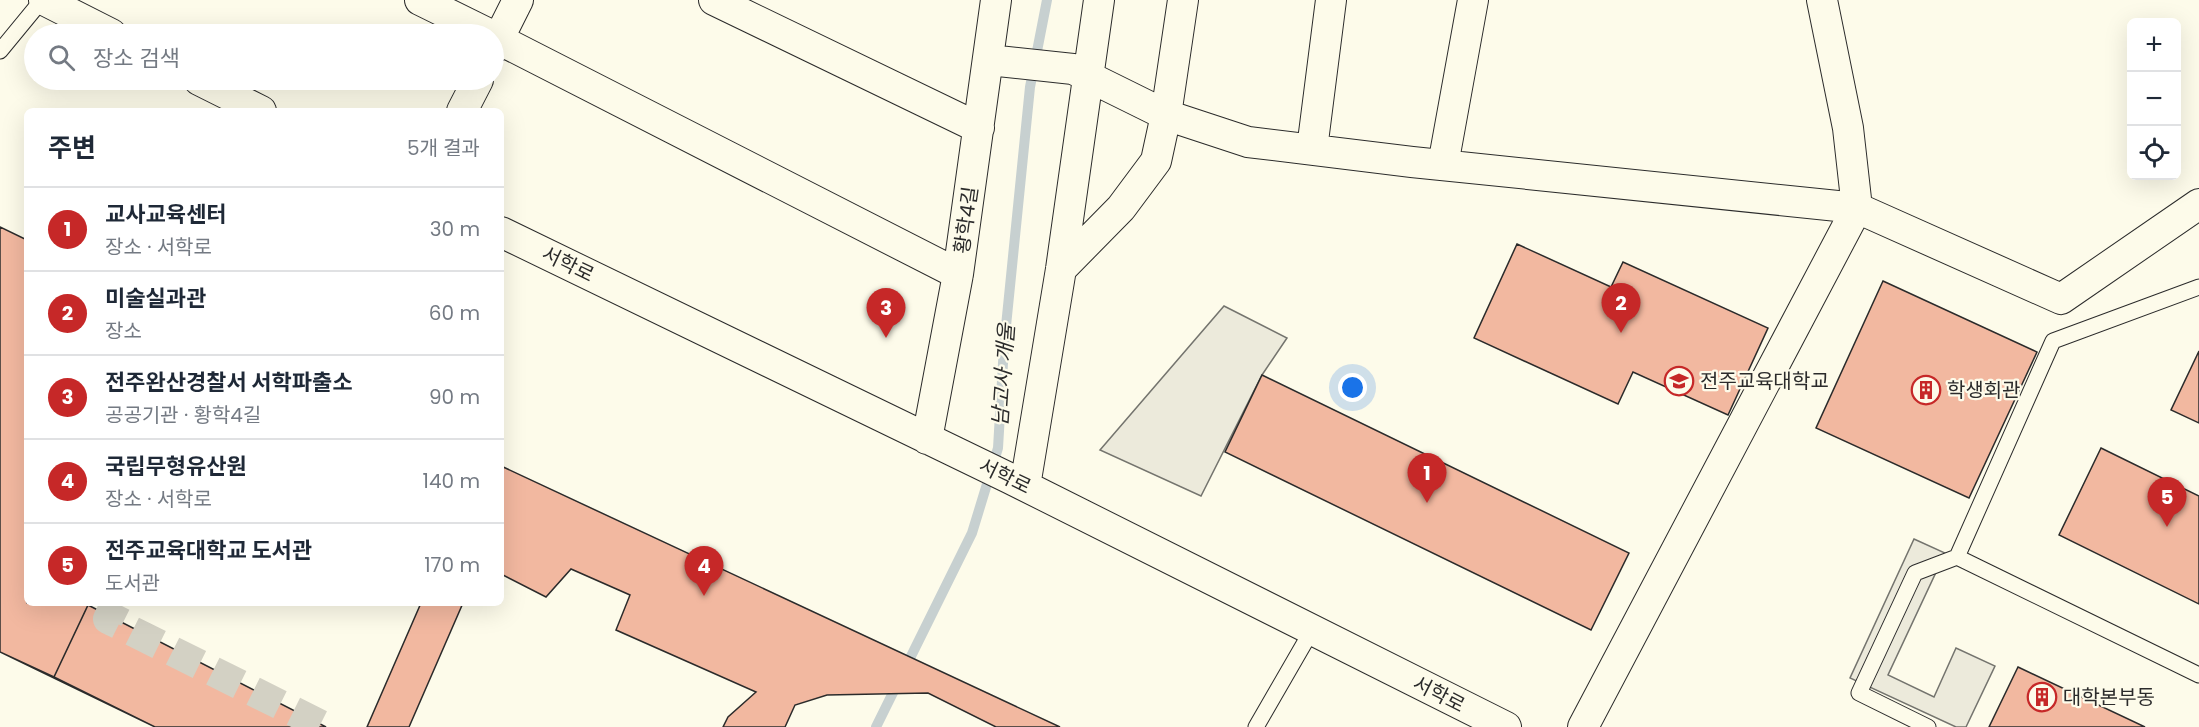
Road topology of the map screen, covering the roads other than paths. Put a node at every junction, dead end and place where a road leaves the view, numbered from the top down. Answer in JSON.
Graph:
{"nodes":[{"id":1,"x":43,"y":0,"type":"edge"},
{"id":2,"x":420,"y":0,"type":"edge"},
{"id":3,"x":518,"y":0,"type":"edge"},
{"id":4,"x":714,"y":0,"type":"edge"},
{"id":5,"x":996,"y":0,"type":"edge"},
{"id":6,"x":1099,"y":0,"type":"edge"},
{"id":7,"x":1183,"y":0,"type":"edge"},
{"id":8,"x":1331,"y":0,"type":"edge"},
{"id":9,"x":1473,"y":0,"type":"edge"},
{"id":10,"x":1822,"y":0,"type":"edge"},
{"id":11,"x":91,"y":24,"type":"edge"},
{"id":12,"x":464,"y":24,"type":"edge"},
{"id":13,"x":503,"y":24,"type":"edge"},
{"id":14,"x":504,"y":46,"type":"edge"},
{"id":15,"x":0,"y":51,"type":"edge"},
{"id":16,"x":1001,"y":60,"type":"junction"},
{"id":17,"x":1087,"y":76,"type":"junction"},
{"id":18,"x":219,"y":90,"type":"edge"},
{"id":19,"x":473,"y":90,"type":"edge"},
{"id":20,"x":255,"y":108,"type":"edge"},
{"id":21,"x":464,"y":108,"type":"edge"},
{"id":22,"x":1166,"y":115,"type":"junction"},
{"id":23,"x":979,"y":128,"type":"junction"},
{"id":24,"x":1312,"y":149,"type":"junction"},
{"id":25,"x":1443,"y":165,"type":"junction"},
{"id":26,"x":2199,"y":204,"type":"edge"},
{"id":27,"x":1857,"y":208,"type":"junction"},
{"id":28,"x":504,"y":233,"type":"edge"},
{"id":29,"x":1061,"y":269,"type":"junction"},
{"id":30,"x":958,"y":274,"type":"junction"},
{"id":31,"x":2199,"y":287,"type":"edge"},
{"id":32,"x":927,"y":439,"type":"junction"},
{"id":33,"x":1017,"y":482,"type":"junction"},
{"id":34,"x":1957,"y":557,"type":"junction"},
{"id":35,"x":1312,"y":630,"type":"junction"},
{"id":36,"x":2199,"y":675,"type":"edge"},
{"id":37,"x":1256,"y":727,"type":"edge"},
{"id":38,"x":1506,"y":727,"type":"edge"},
{"id":39,"x":1583,"y":727,"type":"edge"},
{"id":40,"x":1928,"y":727,"type":"edge"}],
"edges":[{"from":1,"to":11,"type":"street"},
{"from":1,"to":15,"type":"lane"},
{"from":2,"to":12,"type":"street"},
{"from":3,"to":13,"type":"street"},
{"from":4,"to":23,"type":"street"},
{"from":5,"to":16,"type":"street","name":"황학4길"},
{"from":6,"to":17,"type":"street"},
{"from":7,"to":22,"type":"street"},
{"from":8,"to":24,"type":"street"},
{"from":9,"to":25,"type":"street"},
{"from":10,"to":27,"type":"street"},
{"from":14,"to":30,"type":"street"},
{"from":16,"to":17,"type":"street"},
{"from":16,"to":23,"type":"street","name":"황학4길"},
{"from":17,"to":22,"type":"street"},
{"from":17,"to":29,"type":"street"},
{"from":18,"to":20,"type":"street"},
{"from":19,"to":21,"type":"street"},
{"from":22,"to":24,"type":"street"},
{"from":22,"to":29,"type":"street"},
{"from":23,"to":30,"type":"street","name":"황학4길"},
{"from":24,"to":25,"type":"street"},
{"from":25,"to":27,"type":"street"},
{"from":26,"to":27,"type":"street"},
{"from":27,"to":39,"type":"street"},
{"from":28,"to":32,"type":"street","name":"서학로"},
{"from":29,"to":33,"type":"street"},
{"from":30,"to":32,"type":"street","name":"황학4길"},
{"from":31,"to":34,"type":"lane"},
{"from":32,"to":33,"type":"street","name":"서학로"},
{"from":33,"to":35,"type":"street","name":"서학로"},
{"from":34,"to":36,"type":"lane"},
{"from":34,"to":40,"type":"lane"},
{"from":35,"to":37,"type":"lane"},
{"from":35,"to":38,"type":"street","name":"서학로"}]}
